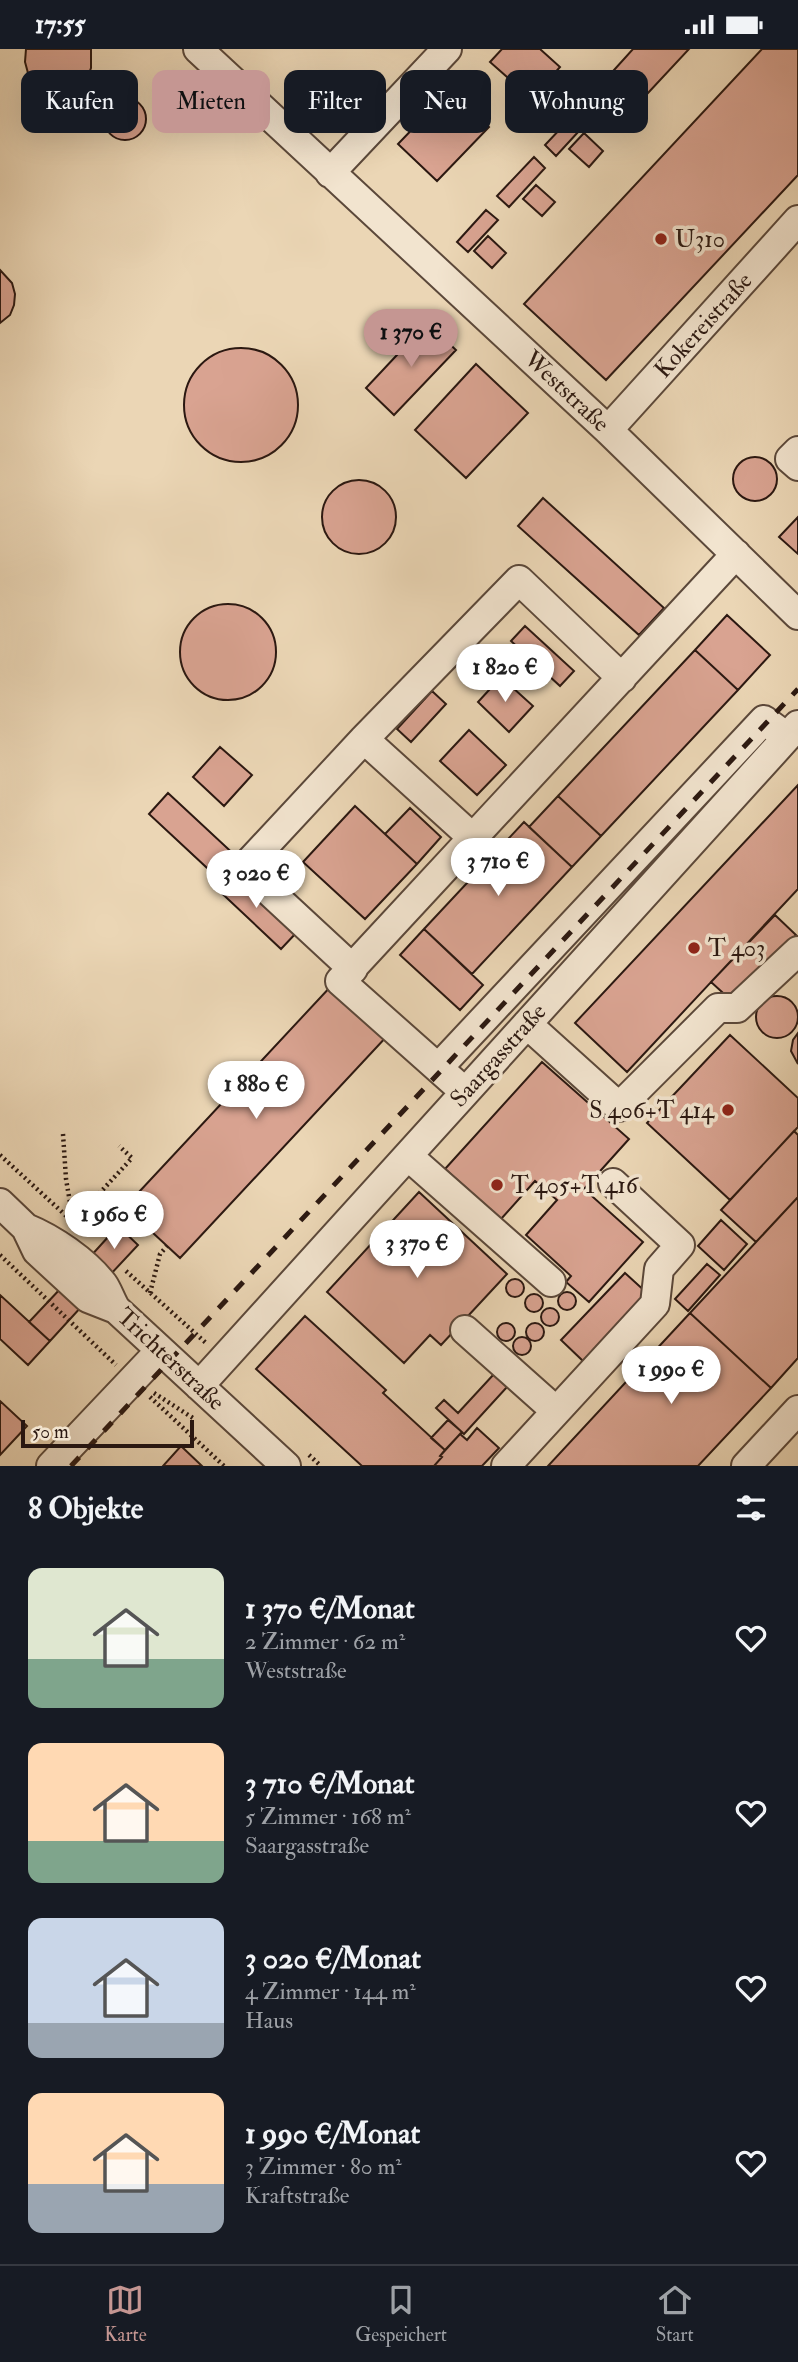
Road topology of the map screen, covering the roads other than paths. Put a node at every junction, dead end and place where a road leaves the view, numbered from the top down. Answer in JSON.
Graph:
{"nodes":[{"id":1,"x":198,"y":49,"type":"edge"},
{"id":2,"x":446,"y":49,"type":"edge"},
{"id":3,"x":330,"y":173,"type":"junction"},
{"id":4,"x":798,"y":220,"type":"edge"},
{"id":5,"x":608,"y":430,"type":"junction"},
{"id":6,"x":798,"y":451,"type":"edge"},
{"id":7,"x":798,"y":466,"type":"edge"},
{"id":8,"x":736,"y":554,"type":"junction"},
{"id":9,"x":798,"y":615,"type":"edge"},
{"id":10,"x":622,"y":678,"type":"junction"},
{"id":11,"x":792,"y":731,"type":"edge"},
{"id":12,"x":364,"y":739,"type":"junction"},
{"id":13,"x":474,"y":839,"type":"junction"},
{"id":14,"x":798,"y":951,"type":"edge"},
{"id":15,"x":353,"y":969,"type":"junction"},
{"id":16,"x":527,"y":1024,"type":"junction"},
{"id":17,"x":438,"y":1068,"type":"junction"},
{"id":18,"x":465,"y":1092,"type":"junction"},
{"id":19,"x":408,"y":1156,"type":"junction"},
{"id":20,"x":613,"y":1183,"type":"dead end"},
{"id":21,"x":0,"y":1203,"type":"edge"},
{"id":22,"x":26,"y":1228,"type":"junction"},
{"id":23,"x":551,"y":1282,"type":"dead end"},
{"id":24,"x":116,"y":1309,"type":"junction"},
{"id":25,"x":465,"y":1330,"type":"dead end"},
{"id":26,"x":160,"y":1350,"type":"junction"},
{"id":27,"x":199,"y":1386,"type":"junction"},
{"id":28,"x":798,"y":1410,"type":"edge"},
{"id":29,"x":556,"y":1411,"type":"junction"},
{"id":30,"x":51,"y":1466,"type":"edge"},
{"id":31,"x":286,"y":1466,"type":"edge"},
{"id":32,"x":506,"y":1466,"type":"edge"},
{"id":33,"x":746,"y":1466,"type":"edge"}],
"edges":[{"from":1,"to":3,"type":"street","name":"Weststraße"},
{"from":2,"to":3,"type":"street"},
{"from":3,"to":5,"type":"street","name":"Weststraße"},
{"from":4,"to":5,"type":"street","name":"Kokereistraße"},
{"from":5,"to":8,"type":"street","name":"Weststraße"},
{"from":6,"to":7,"type":"street"},
{"from":8,"to":9,"type":"street","name":"Weststraße"},
{"from":8,"to":10,"type":"street"},
{"from":10,"to":12,"type":"street"},
{"from":10,"to":13,"type":"street"},
{"from":11,"to":16,"type":"street","name":"Saargasstraße"},
{"from":11,"to":17,"type":"street"},
{"from":12,"to":13,"type":"street"},
{"from":12,"to":15,"type":"street"},
{"from":13,"to":15,"type":"street"},
{"from":14,"to":16,"type":"street"},
{"from":15,"to":17,"type":"street"},
{"from":16,"to":18,"type":"street","name":"Saargasstraße"},
{"from":17,"to":18,"type":"street"},
{"from":18,"to":19,"type":"street","name":"Saargasstraße"},
{"from":19,"to":23,"type":"street"},
{"from":19,"to":27,"type":"street","name":"Saargasstraße"},
{"from":20,"to":29,"type":"street"},
{"from":21,"to":22,"type":"street","name":"Trichterstraße"},
{"from":22,"to":24,"type":"street","name":"Trichterstraße"},
{"from":22,"to":24,"type":"street","name":"Trichterstraße"},
{"from":24,"to":26,"type":"street","name":"Trichterstraße"},
{"from":25,"to":29,"type":"street"},
{"from":26,"to":27,"type":"street","name":"Trichterstraße"},
{"from":26,"to":30,"type":"street"},
{"from":27,"to":31,"type":"street","name":"Trichterstraße"},
{"from":28,"to":33,"type":"street"},
{"from":29,"to":32,"type":"street"}]}
